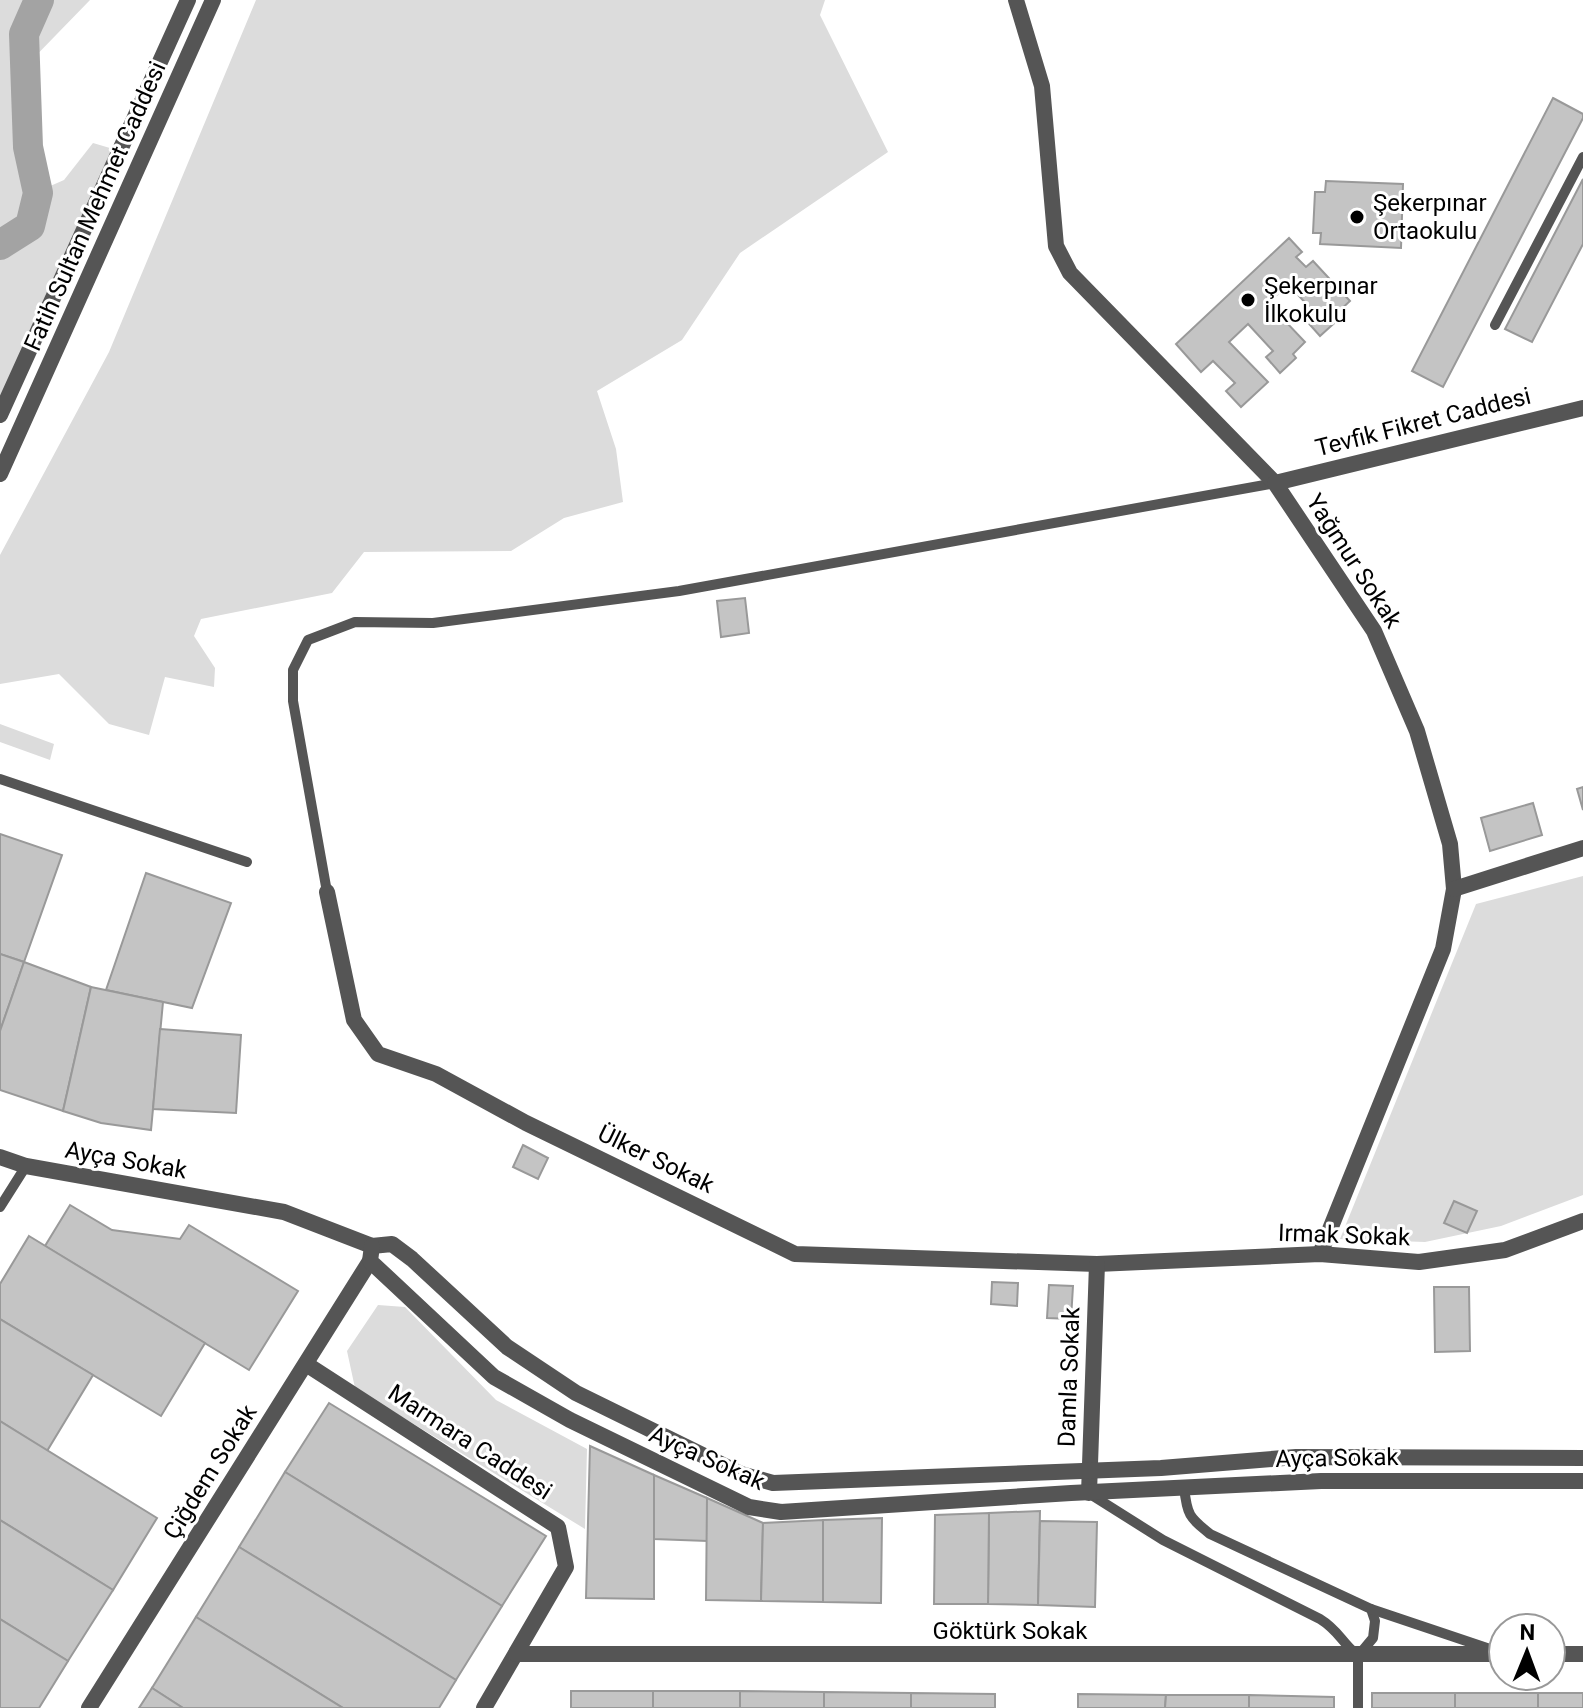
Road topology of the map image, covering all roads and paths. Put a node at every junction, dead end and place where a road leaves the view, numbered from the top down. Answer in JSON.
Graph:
{"nodes":[{"id":1,"x":188,"y":0,"type":"edge"},
{"id":2,"x":213,"y":0,"type":"edge"},
{"id":3,"x":1016,"y":0,"type":"edge"},
{"id":4,"x":1583,"y":157,"type":"edge"},
{"id":5,"x":1495,"y":325,"type":"dead end"},
{"id":6,"x":1583,"y":408,"type":"edge"},
{"id":7,"x":0,"y":415,"type":"edge"},
{"id":8,"x":0,"y":474,"type":"edge"},
{"id":9,"x":1275,"y":483,"type":"junction"},
{"id":10,"x":0,"y":779,"type":"edge"},
{"id":11,"x":1583,"y":848,"type":"edge"},
{"id":12,"x":247,"y":862,"type":"dead end"},
{"id":13,"x":1454,"y":889,"type":"junction"},
{"id":14,"x":327,"y":892,"type":"joint"},
{"id":15,"x":0,"y":1157,"type":"edge"},
{"id":16,"x":26,"y":1166,"type":"junction"},
{"id":17,"x":0,"y":1207,"type":"edge"},
{"id":18,"x":1583,"y":1221,"type":"edge"},
{"id":19,"x":371,"y":1254,"type":"junction"},
{"id":20,"x":1320,"y":1254,"type":"junction"},
{"id":21,"x":1097,"y":1264,"type":"junction"},
{"id":22,"x":306,"y":1364,"type":"junction"},
{"id":23,"x":1583,"y":1458,"type":"edge"},
{"id":24,"x":1089,"y":1470,"type":"junction"},
{"id":25,"x":1583,"y":1481,"type":"edge"},
{"id":26,"x":1184,"y":1487,"type":"junction"},
{"id":27,"x":1089,"y":1493,"type":"junction"},
{"id":28,"x":1371,"y":1609,"type":"junction"},
{"id":29,"x":1487,"y":1649,"type":"edge"},
{"id":30,"x":516,"y":1654,"type":"junction"},
{"id":31,"x":1487,"y":1654,"type":"edge"},
{"id":32,"x":1358,"y":1656,"type":"junction"},
{"id":33,"x":89,"y":1708,"type":"edge"},
{"id":34,"x":484,"y":1708,"type":"edge"},
{"id":35,"x":1358,"y":1708,"type":"edge"}],
"edges":[{"from":1,"to":7,"type":"street","name":"Fatih Sultan Mehmet Caddesi"},
{"from":2,"to":8,"type":"street","name":"Fatih Sultan Mehmet Caddesi"},
{"from":3,"to":9,"type":"street","name":"Yağmur Sokak"},
{"from":4,"to":5,"type":"lane"},
{"from":6,"to":9,"type":"street","name":"Tevfik Fikret Caddesi"},
{"from":9,"to":13,"type":"street","name":"Yağmur Sokak"},
{"from":9,"to":14,"type":"lane"},
{"from":10,"to":12,"type":"lane"},
{"from":11,"to":13,"type":"street"},
{"from":13,"to":20,"type":"street","name":"Yağmur Sokak"},
{"from":14,"to":21,"type":"street","name":"Ülker Sokak"},
{"from":15,"to":16,"type":"street","name":"Ayça Sokak"},
{"from":16,"to":17,"type":"lane"},
{"from":16,"to":19,"type":"street","name":"Ayça Sokak"},
{"from":18,"to":20,"type":"street","name":"Irmak Sokak"},
{"from":19,"to":22,"type":"street","name":"Çiğdem Sokak"},
{"from":19,"to":24,"type":"street"},
{"from":19,"to":27,"type":"street","name":"Ayça Sokak"},
{"from":20,"to":21,"type":"street","name":"Irmak Sokak"},
{"from":21,"to":24,"type":"street","name":"Damla Sokak"},
{"from":22,"to":30,"type":"street","name":"Marmara Caddesi"},
{"from":22,"to":33,"type":"street","name":"Çiğdem Sokak"},
{"from":23,"to":24,"type":"street"},
{"from":24,"to":27,"type":"street","name":"Damla Sokak"},
{"from":25,"to":26,"type":"street","name":"Ayça Sokak"},
{"from":26,"to":27,"type":"street","name":"Ayça Sokak"},
{"from":26,"to":28,"type":"lane"},
{"from":27,"to":32,"type":"lane"},
{"from":28,"to":29,"type":"lane"},
{"from":28,"to":32,"type":"lane"},
{"from":30,"to":32,"type":"street","name":"Göktürk Sokak"},
{"from":30,"to":34,"type":"street","name":"Marmara Caddesi"},
{"from":31,"to":32,"type":"street","name":"Göktürk Sokak"},
{"from":32,"to":35,"type":"lane"}]}
